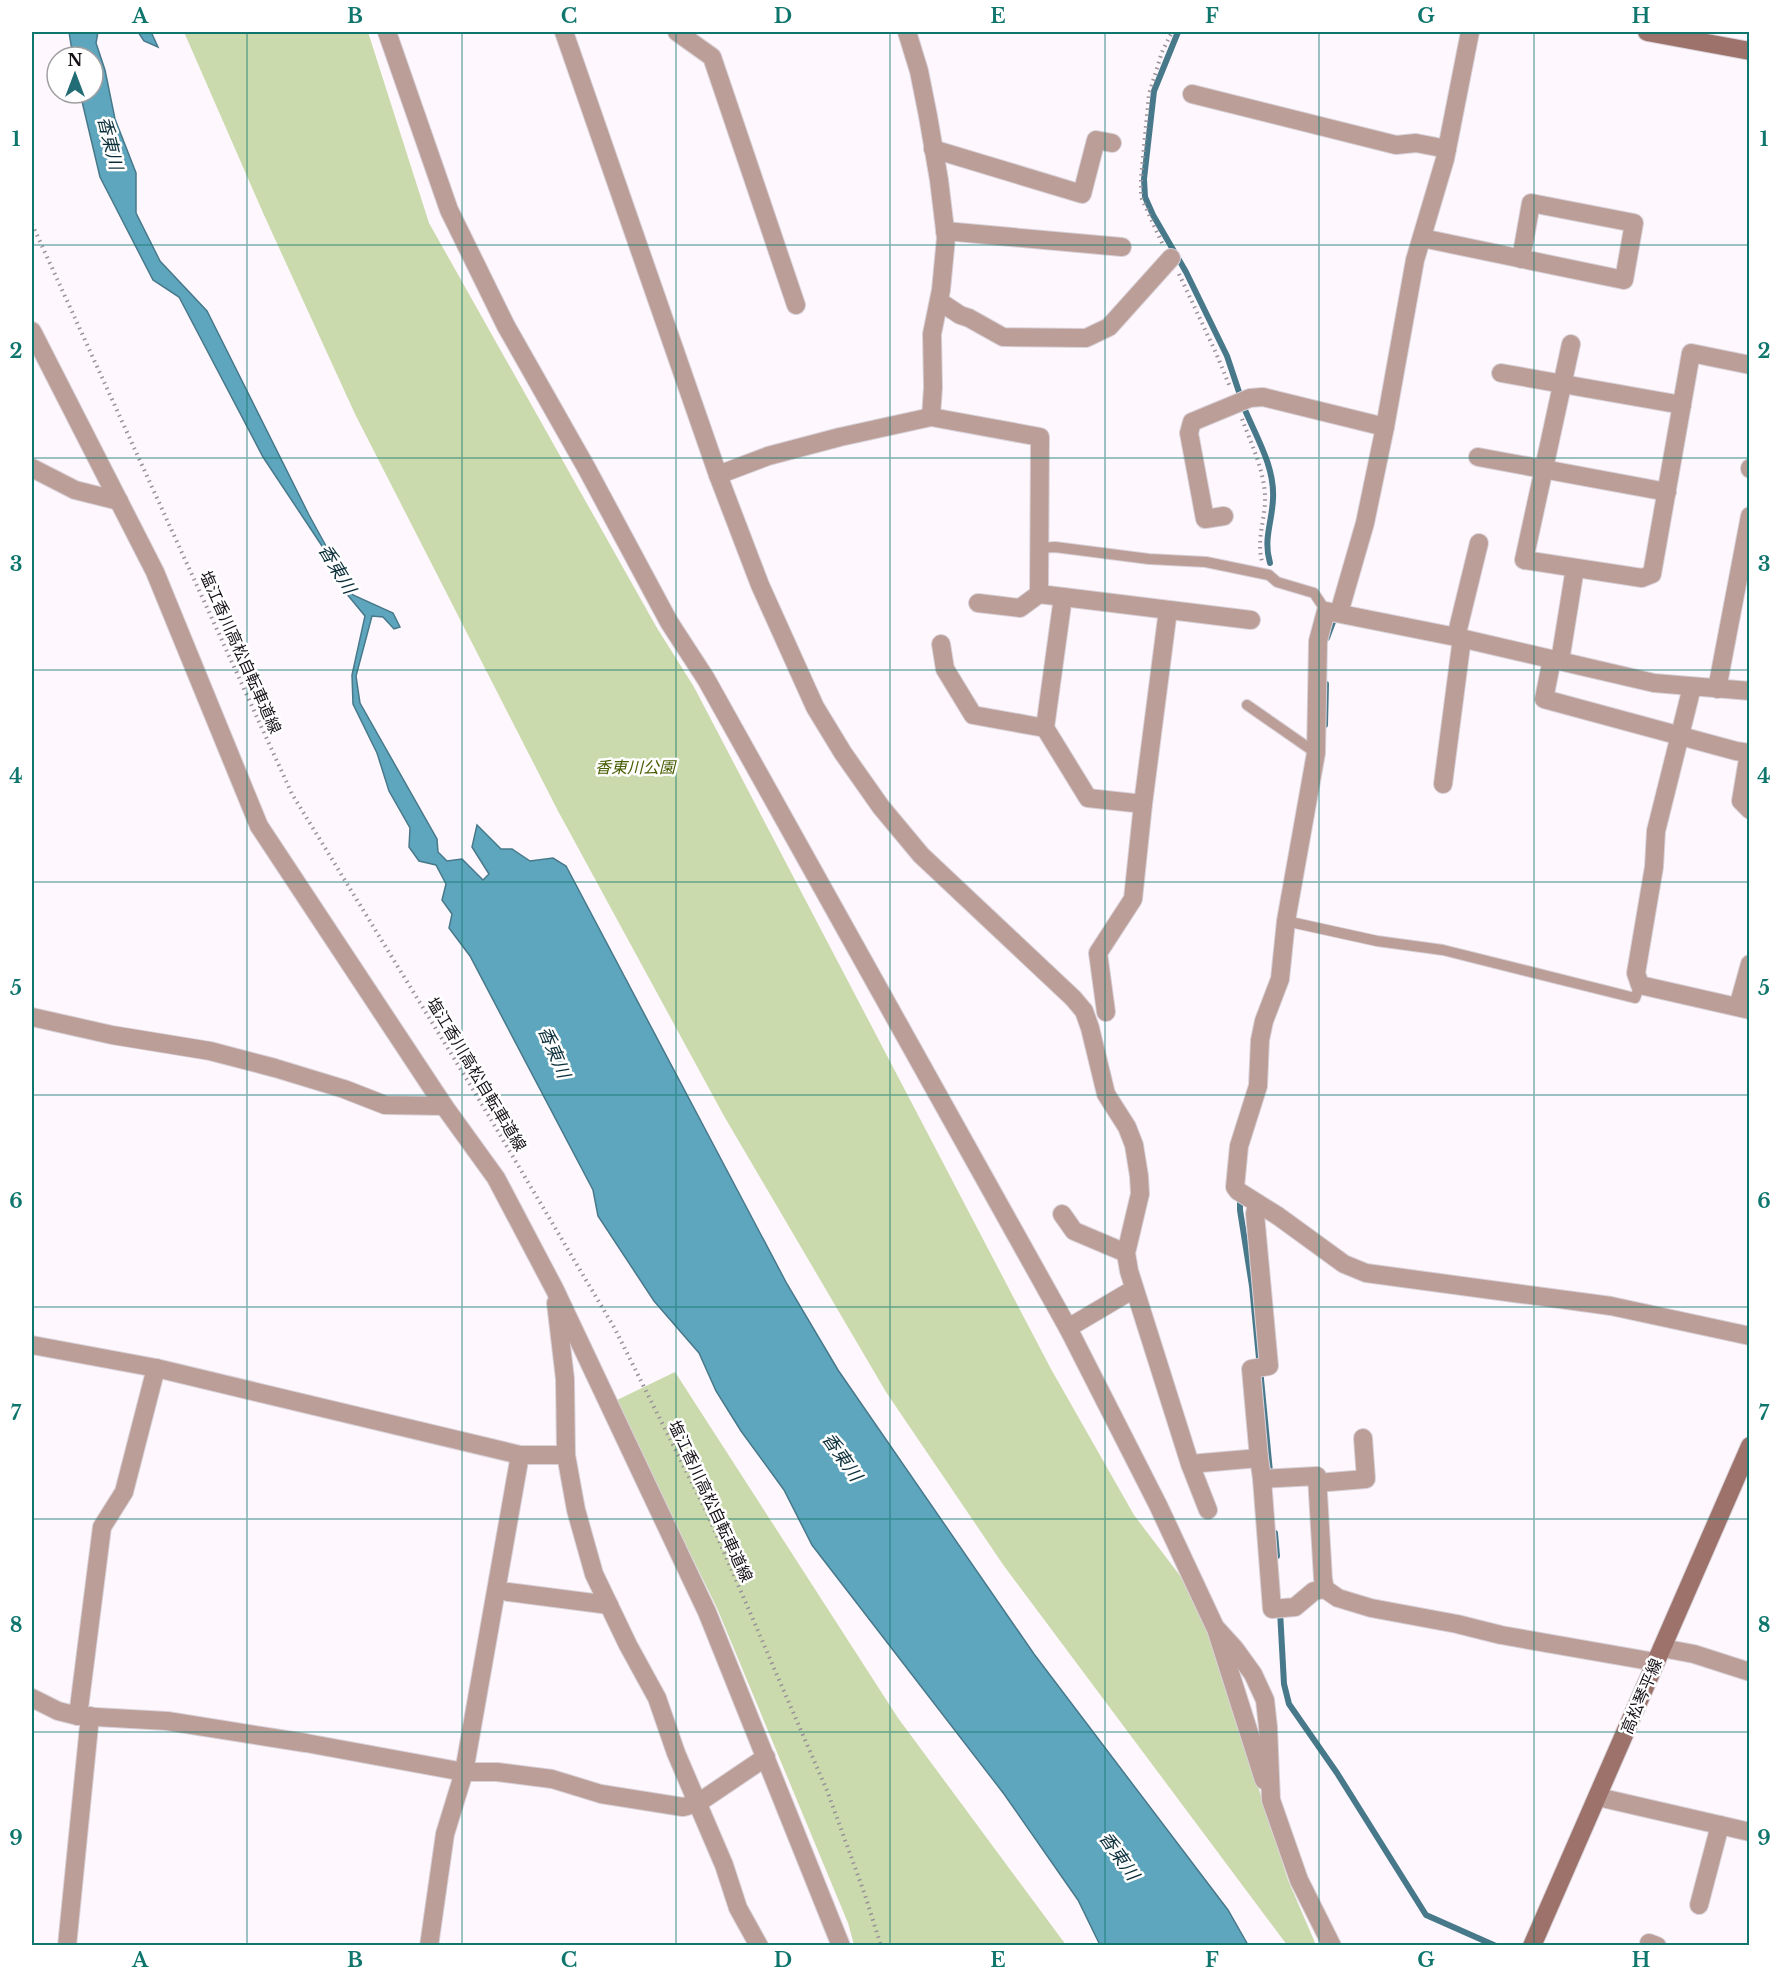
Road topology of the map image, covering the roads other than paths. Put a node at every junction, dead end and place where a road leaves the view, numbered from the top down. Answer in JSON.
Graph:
{"nodes":[{"id":1,"x":387,"y":32,"type":"edge"},
{"id":2,"x":564,"y":32,"type":"edge"},
{"id":3,"x":677,"y":32,"type":"edge"},
{"id":4,"x":908,"y":32,"type":"edge"},
{"id":5,"x":1470,"y":32,"type":"edge"},
{"id":6,"x":1647,"y":32,"type":"edge"},
{"id":7,"x":1749,"y":51,"type":"edge"},
{"id":8,"x":1192,"y":94,"type":"dead end"},
{"id":9,"x":1112,"y":143,"type":"dead end"},
{"id":10,"x":1447,"y":148,"type":"junction"},
{"id":11,"x":933,"y":149,"type":"junction"},
{"id":12,"x":945,"y":231,"type":"junction"},
{"id":13,"x":1422,"y":238,"type":"junction"},
{"id":14,"x":1122,"y":247,"type":"dead end"},
{"id":15,"x":1171,"y":258,"type":"road end"},
{"id":16,"x":1521,"y":259,"type":"junction"},
{"id":17,"x":939,"y":301,"type":"junction"},
{"id":18,"x":796,"y":305,"type":"dead end"},
{"id":19,"x":32,"y":331,"type":"edge"},
{"id":20,"x":1571,"y":345,"type":"dead end"},
{"id":21,"x":39,"y":362,"type":"edge"},
{"id":22,"x":1749,"y":364,"type":"edge"},
{"id":23,"x":1501,"y":373,"type":"dead end"},
{"id":24,"x":1562,"y":384,"type":"junction"},
{"id":25,"x":1682,"y":405,"type":"junction"},
{"id":26,"x":931,"y":417,"type":"junction"},
{"id":27,"x":1385,"y":427,"type":"junction"},
{"id":28,"x":1478,"y":457,"type":"dead end"},
{"id":29,"x":32,"y":468,"type":"edge"},
{"id":30,"x":1544,"y":470,"type":"junction"},
{"id":31,"x":718,"y":475,"type":"junction"},
{"id":32,"x":1667,"y":492,"type":"junction"},
{"id":33,"x":119,"y":501,"type":"junction"},
{"id":34,"x":1224,"y":516,"type":"dead end"},
{"id":35,"x":1749,"y":516,"type":"edge"},
{"id":36,"x":1479,"y":543,"type":"dead end"},
{"id":37,"x":1039,"y":548,"type":"junction"},
{"id":38,"x":1575,"y":568,"type":"junction"},
{"id":39,"x":1039,"y":594,"type":"junction"},
{"id":40,"x":1063,"y":597,"type":"junction"},
{"id":41,"x":978,"y":603,"type":"dead end"},
{"id":42,"x":1168,"y":610,"type":"junction"},
{"id":43,"x":1332,"y":612,"type":"junction"},
{"id":44,"x":1251,"y":620,"type":"dead end"},
{"id":45,"x":1459,"y":637,"type":"junction"},
{"id":46,"x":940,"y":644,"type":"dead end"},
{"id":47,"x":1556,"y":660,"type":"junction"},
{"id":48,"x":1692,"y":687,"type":"junction"},
{"id":49,"x":1717,"y":689,"type":"junction"},
{"id":50,"x":1749,"y":691,"type":"edge"},
{"id":51,"x":1247,"y":705,"type":"dead end"},
{"id":52,"x":1046,"y":728,"type":"junction"},
{"id":53,"x":1679,"y":736,"type":"junction"},
{"id":54,"x":1316,"y":753,"type":"junction"},
{"id":55,"x":1443,"y":784,"type":"dead end"},
{"id":56,"x":1143,"y":804,"type":"junction"},
{"id":57,"x":1749,"y":810,"type":"edge"},
{"id":58,"x":1292,"y":922,"type":"junction"},
{"id":59,"x":1749,"y":964,"type":"edge"},
{"id":60,"x":1641,"y":985,"type":"junction"},
{"id":61,"x":1744,"y":1008,"type":"edge"},
{"id":62,"x":1106,"y":1012,"type":"dead end"},
{"id":63,"x":32,"y":1017,"type":"edge"},
{"id":64,"x":444,"y":1106,"type":"junction"},
{"id":65,"x":1246,"y":1197,"type":"junction"},
{"id":66,"x":1062,"y":1214,"type":"dead end"},
{"id":67,"x":1126,"y":1253,"type":"junction"},
{"id":68,"x":1134,"y":1289,"type":"junction"},
{"id":69,"x":555,"y":1290,"type":"junction"},
{"id":70,"x":1068,"y":1328,"type":"junction"},
{"id":71,"x":1749,"y":1336,"type":"edge"},
{"id":72,"x":32,"y":1345,"type":"edge"},
{"id":73,"x":156,"y":1368,"type":"junction"},
{"id":74,"x":1363,"y":1438,"type":"dead end"},
{"id":75,"x":1749,"y":1446,"type":"edge"},
{"id":76,"x":520,"y":1455,"type":"junction"},
{"id":77,"x":566,"y":1455,"type":"junction"},
{"id":78,"x":1259,"y":1458,"type":"junction"},
{"id":79,"x":1190,"y":1464,"type":"junction"},
{"id":80,"x":1267,"y":1479,"type":"junction"},
{"id":81,"x":1317,"y":1483,"type":"junction"},
{"id":82,"x":1208,"y":1510,"type":"dead end"},
{"id":83,"x":1325,"y":1589,"type":"junction"},
{"id":84,"x":508,"y":1592,"type":"dead end"},
{"id":85,"x":609,"y":1605,"type":"junction"},
{"id":86,"x":1215,"y":1627,"type":"junction"},
{"id":87,"x":1659,"y":1655,"type":"junction"},
{"id":88,"x":1749,"y":1672,"type":"edge"},
{"id":89,"x":32,"y":1698,"type":"edge"},
{"id":90,"x":84,"y":1716,"type":"junction"},
{"id":91,"x":766,"y":1757,"type":"junction"},
{"id":92,"x":464,"y":1772,"type":"junction"},
{"id":93,"x":1598,"y":1797,"type":"junction"},
{"id":94,"x":1271,"y":1800,"type":"junction"},
{"id":95,"x":698,"y":1803,"type":"junction"},
{"id":96,"x":1720,"y":1825,"type":"junction"},
{"id":97,"x":1749,"y":1832,"type":"edge"},
{"id":98,"x":1699,"y":1905,"type":"dead end"},
{"id":99,"x":67,"y":1946,"type":"edge"},
{"id":100,"x":429,"y":1946,"type":"edge"},
{"id":101,"x":759,"y":1946,"type":"edge"},
{"id":102,"x":841,"y":1946,"type":"edge"},
{"id":103,"x":1332,"y":1946,"type":"edge"},
{"id":104,"x":1532,"y":1946,"type":"edge"}],
"edges":[{"from":1,"to":70,"type":"street"},
{"from":2,"to":31,"type":"street"},
{"from":3,"to":18,"type":"street"},
{"from":4,"to":11,"type":"street"},
{"from":5,"to":10,"type":"street"},
{"from":6,"to":7,"type":"main road"},
{"from":8,"to":10,"type":"street"},
{"from":9,"to":11,"type":"street"},
{"from":10,"to":13,"type":"street"},
{"from":11,"to":12,"type":"street"},
{"from":12,"to":14,"type":"street"},
{"from":12,"to":17,"type":"street"},
{"from":13,"to":16,"type":"street"},
{"from":13,"to":27,"type":"street"},
{"from":15,"to":17,"type":"street"},
{"from":16,"to":16,"type":"street"},
{"from":17,"to":26,"type":"street"},
{"from":19,"to":21,"type":"street"},
{"from":20,"to":24,"type":"street"},
{"from":21,"to":33,"type":"street"},
{"from":22,"to":25,"type":"street"},
{"from":23,"to":24,"type":"street"},
{"from":24,"to":25,"type":"street"},
{"from":24,"to":30,"type":"street"},
{"from":25,"to":32,"type":"street"},
{"from":26,"to":31,"type":"street"},
{"from":26,"to":37,"type":"street"},
{"from":27,"to":34,"type":"street"},
{"from":27,"to":43,"type":"street"},
{"from":28,"to":30,"type":"street"},
{"from":29,"to":33,"type":"street"},
{"from":30,"to":32,"type":"street"},
{"from":30,"to":38,"type":"street"},
{"from":31,"to":67,"type":"street"},
{"from":32,"to":38,"type":"street"},
{"from":33,"to":64,"type":"street"},
{"from":35,"to":49,"type":"street"},
{"from":36,"to":45,"type":"street"},
{"from":37,"to":39,"type":"street"},
{"from":37,"to":43,"type":"lane"},
{"from":38,"to":47,"type":"street"},
{"from":39,"to":40,"type":"street"},
{"from":39,"to":41,"type":"street"},
{"from":40,"to":42,"type":"street"},
{"from":40,"to":52,"type":"street"},
{"from":42,"to":44,"type":"street"},
{"from":42,"to":56,"type":"street"},
{"from":43,"to":45,"type":"street"},
{"from":43,"to":54,"type":"street"},
{"from":45,"to":47,"type":"street"},
{"from":45,"to":55,"type":"street"},
{"from":46,"to":52,"type":"street"},
{"from":47,"to":48,"type":"street"},
{"from":47,"to":53,"type":"street"},
{"from":48,"to":49,"type":"street"},
{"from":48,"to":53,"type":"street"},
{"from":49,"to":50,"type":"street"},
{"from":51,"to":54,"type":"lane"},
{"from":52,"to":56,"type":"street"},
{"from":53,"to":57,"type":"street"},
{"from":53,"to":60,"type":"street"},
{"from":54,"to":58,"type":"street"},
{"from":56,"to":62,"type":"street"},
{"from":58,"to":60,"type":"lane"},
{"from":58,"to":65,"type":"street"},
{"from":59,"to":61,"type":"street"},
{"from":60,"to":61,"type":"street"},
{"from":63,"to":64,"type":"street"},
{"from":64,"to":69,"type":"street"},
{"from":65,"to":71,"type":"street"},
{"from":65,"to":78,"type":"street"},
{"from":66,"to":67,"type":"street"},
{"from":67,"to":68,"type":"street"},
{"from":68,"to":70,"type":"street"},
{"from":68,"to":79,"type":"street"},
{"from":69,"to":77,"type":"street"},
{"from":69,"to":91,"type":"street"},
{"from":70,"to":86,"type":"street"},
{"from":72,"to":73,"type":"street"},
{"from":73,"to":76,"type":"street"},
{"from":73,"to":90,"type":"street"},
{"from":74,"to":81,"type":"street"},
{"from":75,"to":87,"type":"main road","name":"高松琴平線"},
{"from":76,"to":77,"type":"street"},
{"from":76,"to":92,"type":"street"},
{"from":77,"to":85,"type":"street"},
{"from":78,"to":79,"type":"street"},
{"from":78,"to":80,"type":"street"},
{"from":79,"to":82,"type":"street"},
{"from":80,"to":81,"type":"street"},
{"from":80,"to":83,"type":"street"},
{"from":81,"to":83,"type":"street"},
{"from":83,"to":87,"type":"street"},
{"from":84,"to":85,"type":"street"},
{"from":85,"to":95,"type":"street"},
{"from":86,"to":94,"type":"street"},
{"from":86,"to":94,"type":"street"},
{"from":87,"to":88,"type":"street"},
{"from":87,"to":93,"type":"main road","name":"高松琴平線"},
{"from":89,"to":90,"type":"street"},
{"from":90,"to":92,"type":"street"},
{"from":90,"to":99,"type":"street"},
{"from":91,"to":95,"type":"street"},
{"from":91,"to":102,"type":"street"},
{"from":92,"to":95,"type":"street"},
{"from":92,"to":100,"type":"street"},
{"from":93,"to":96,"type":"street"},
{"from":93,"to":104,"type":"main road","name":"高松琴平線"},
{"from":94,"to":103,"type":"street"},
{"from":95,"to":101,"type":"street"},
{"from":96,"to":97,"type":"street"},
{"from":96,"to":98,"type":"street"}]}
